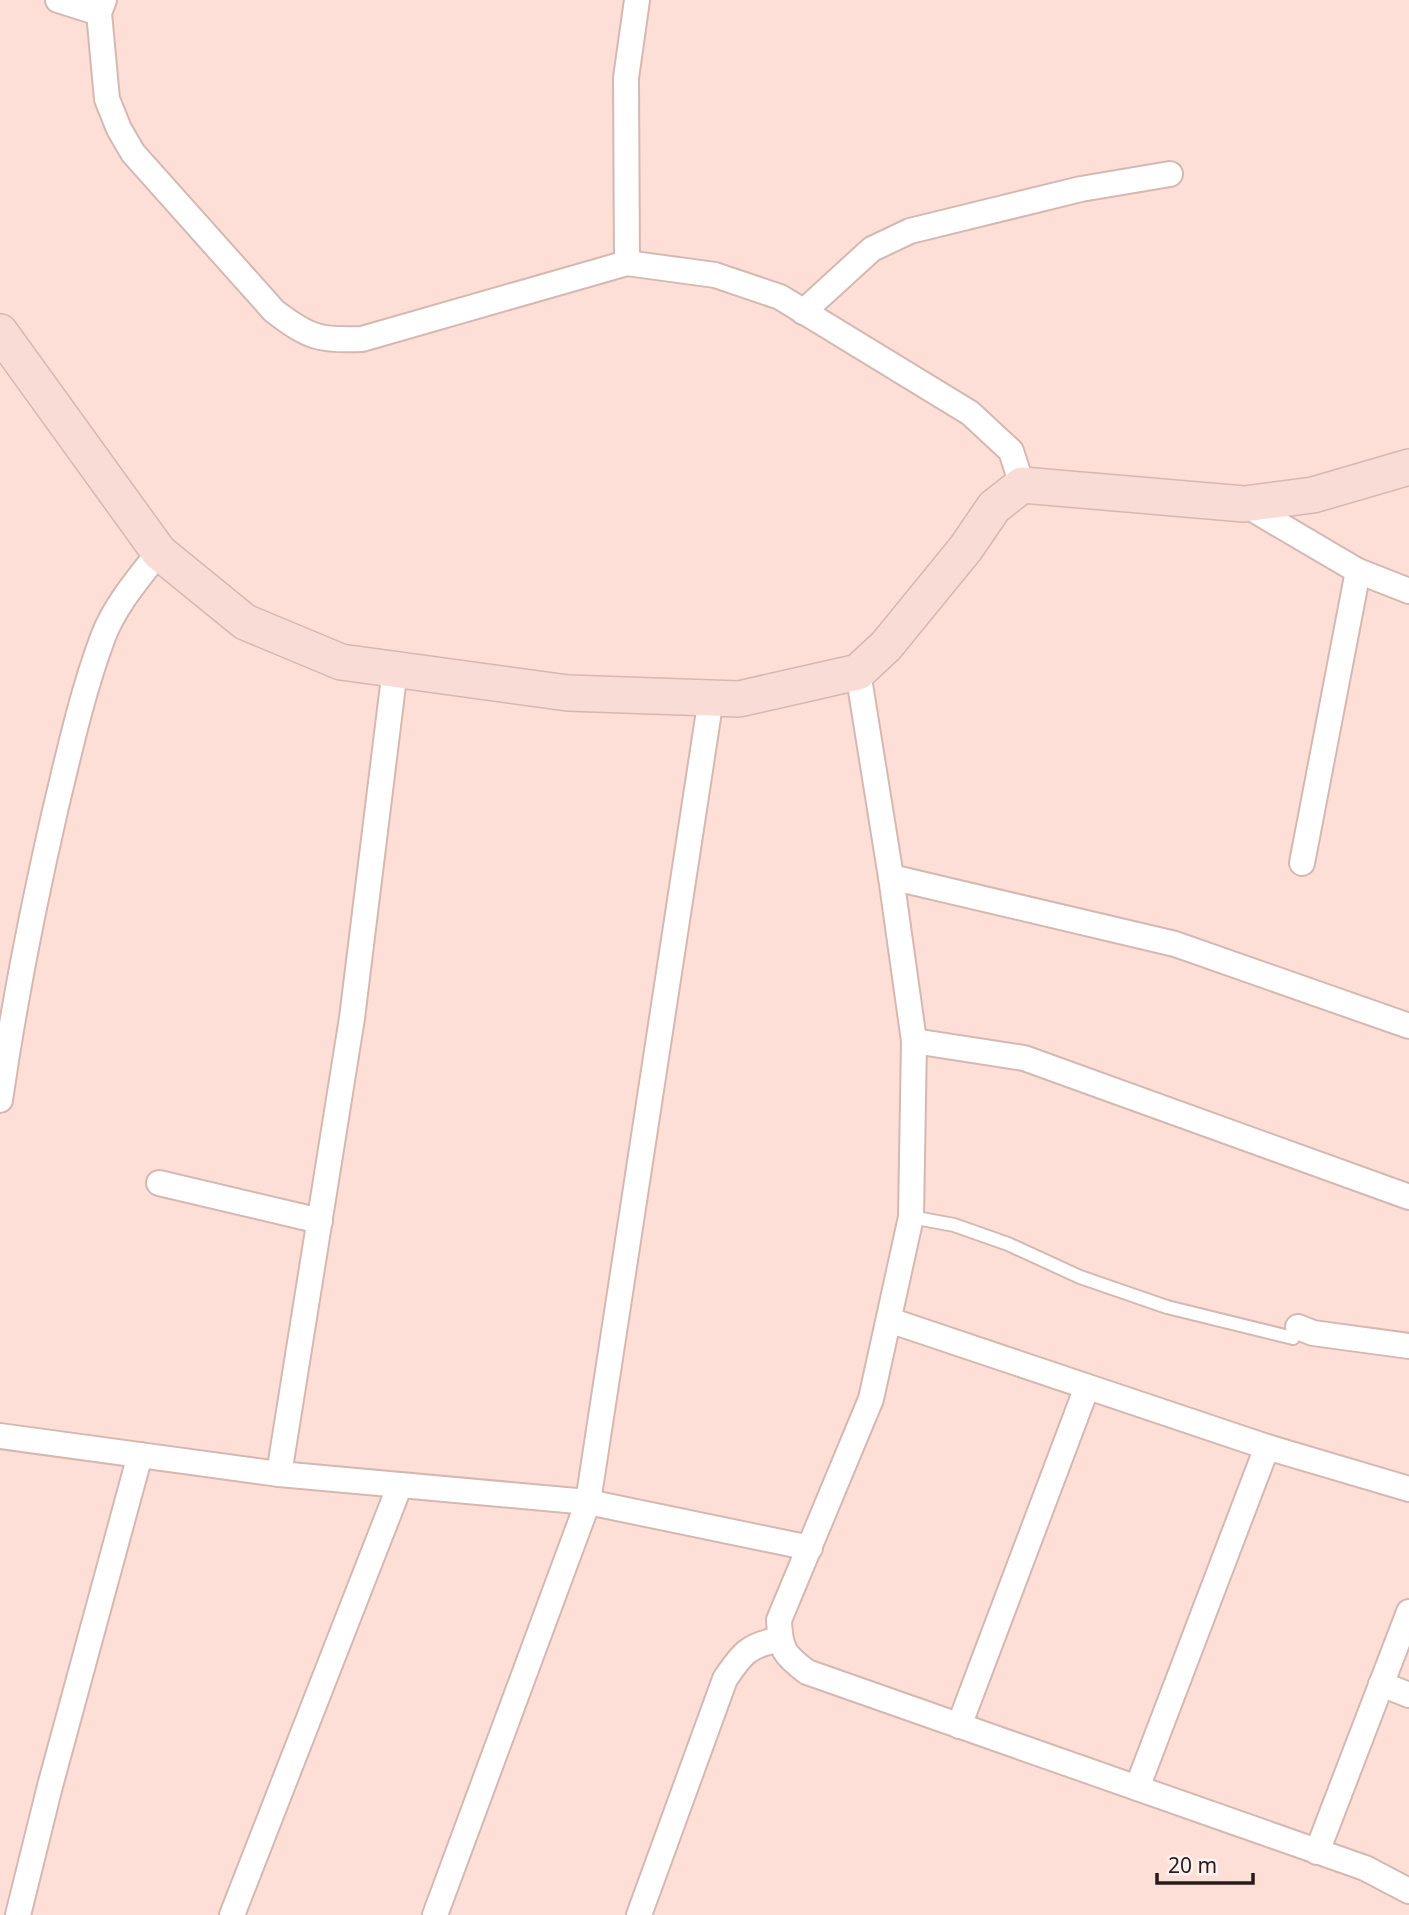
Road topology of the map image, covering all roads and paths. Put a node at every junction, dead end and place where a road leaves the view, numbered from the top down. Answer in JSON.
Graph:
{"nodes":[{"id":1,"x":58,"y":0,"type":"edge"},
{"id":2,"x":637,"y":0,"type":"edge"},
{"id":3,"x":102,"y":7,"type":"edge"},
{"id":4,"x":1170,"y":174,"type":"dead end"},
{"id":5,"x":626,"y":263,"type":"junction"},
{"id":6,"x":803,"y":312,"type":"junction"},
{"id":7,"x":0,"y":332,"type":"edge"},
{"id":8,"x":1409,"y":467,"type":"edge"},
{"id":9,"x":1022,"y":485,"type":"junction"},
{"id":10,"x":1244,"y":504,"type":"junction"},
{"id":11,"x":159,"y":552,"type":"junction"},
{"id":12,"x":1358,"y":571,"type":"junction"},
{"id":13,"x":1409,"y":592,"type":"edge"},
{"id":14,"x":395,"y":669,"type":"junction"},
{"id":15,"x":858,"y":672,"type":"junction"},
{"id":16,"x":711,"y":698,"type":"junction"},
{"id":17,"x":1302,"y":863,"type":"dead end"},
{"id":18,"x":891,"y":877,"type":"junction"},
{"id":19,"x":12,"y":963,"type":"edge"},
{"id":20,"x":1409,"y":1026,"type":"edge"},
{"id":21,"x":914,"y":1041,"type":"junction"},
{"id":22,"x":0,"y":1100,"type":"edge"},
{"id":23,"x":159,"y":1183,"type":"dead end"},
{"id":24,"x":1409,"y":1197,"type":"edge"},
{"id":25,"x":911,"y":1217,"type":"junction"},
{"id":26,"x":320,"y":1222,"type":"junction"},
{"id":27,"x":889,"y":1320,"type":"junction"},
{"id":28,"x":1295,"y":1333,"type":"joint"},
{"id":29,"x":1409,"y":1346,"type":"edge"},
{"id":30,"x":1087,"y":1387,"type":"junction"},
{"id":31,"x":0,"y":1436,"type":"edge"},
{"id":32,"x":1267,"y":1447,"type":"junction"},
{"id":33,"x":140,"y":1455,"type":"junction"},
{"id":34,"x":279,"y":1474,"type":"junction"},
{"id":35,"x":400,"y":1485,"type":"junction"},
{"id":36,"x":1409,"y":1489,"type":"edge"},
{"id":37,"x":588,"y":1502,"type":"junction"},
{"id":38,"x":810,"y":1548,"type":"junction"},
{"id":39,"x":1409,"y":1612,"type":"edge"},
{"id":40,"x":779,"y":1640,"type":"junction"},
{"id":41,"x":1381,"y":1684,"type":"junction"},
{"id":42,"x":1409,"y":1695,"type":"edge"},
{"id":43,"x":959,"y":1726,"type":"junction"},
{"id":44,"x":1137,"y":1788,"type":"junction"},
{"id":45,"x":1317,"y":1852,"type":"junction"},
{"id":46,"x":1409,"y":1891,"type":"edge"},
{"id":47,"x":18,"y":1915,"type":"edge"},
{"id":48,"x":232,"y":1915,"type":"edge"},
{"id":49,"x":435,"y":1915,"type":"edge"},
{"id":50,"x":639,"y":1915,"type":"edge"}],
"edges":[{"from":1,"to":3,"type":"street"},
{"from":2,"to":5,"type":"street"},
{"from":3,"to":5,"type":"street"},
{"from":4,"to":6,"type":"street"},
{"from":5,"to":6,"type":"street"},
{"from":6,"to":9,"type":"street"},
{"from":7,"to":11,"type":"main road"},
{"from":8,"to":10,"type":"main road"},
{"from":9,"to":10,"type":"main road"},
{"from":9,"to":15,"type":"main road"},
{"from":10,"to":12,"type":"street"},
{"from":11,"to":14,"type":"main road"},
{"from":11,"to":19,"type":"street"},
{"from":12,"to":13,"type":"street"},
{"from":12,"to":17,"type":"street"},
{"from":14,"to":16,"type":"main road"},
{"from":14,"to":26,"type":"street"},
{"from":15,"to":16,"type":"main road"},
{"from":15,"to":18,"type":"street"},
{"from":16,"to":37,"type":"street"},
{"from":18,"to":20,"type":"street"},
{"from":18,"to":21,"type":"street"},
{"from":19,"to":22,"type":"street"},
{"from":21,"to":24,"type":"street"},
{"from":21,"to":25,"type":"street"},
{"from":23,"to":26,"type":"street"},
{"from":25,"to":27,"type":"street"},
{"from":25,"to":28,"type":"lane"},
{"from":26,"to":34,"type":"street"},
{"from":27,"to":30,"type":"street"},
{"from":27,"to":38,"type":"street"},
{"from":28,"to":29,"type":"street"},
{"from":30,"to":32,"type":"street"},
{"from":30,"to":43,"type":"street"},
{"from":31,"to":33,"type":"street"},
{"from":32,"to":36,"type":"street"},
{"from":32,"to":44,"type":"street"},
{"from":33,"to":34,"type":"street"},
{"from":33,"to":47,"type":"street"},
{"from":34,"to":35,"type":"street"},
{"from":35,"to":37,"type":"street"},
{"from":35,"to":48,"type":"street"},
{"from":37,"to":38,"type":"street"},
{"from":37,"to":49,"type":"street"},
{"from":38,"to":40,"type":"street"},
{"from":39,"to":41,"type":"street"},
{"from":40,"to":43,"type":"street"},
{"from":40,"to":50,"type":"street"},
{"from":41,"to":42,"type":"street"},
{"from":41,"to":45,"type":"street"},
{"from":43,"to":44,"type":"street"},
{"from":44,"to":45,"type":"street"},
{"from":45,"to":46,"type":"street"}]}
